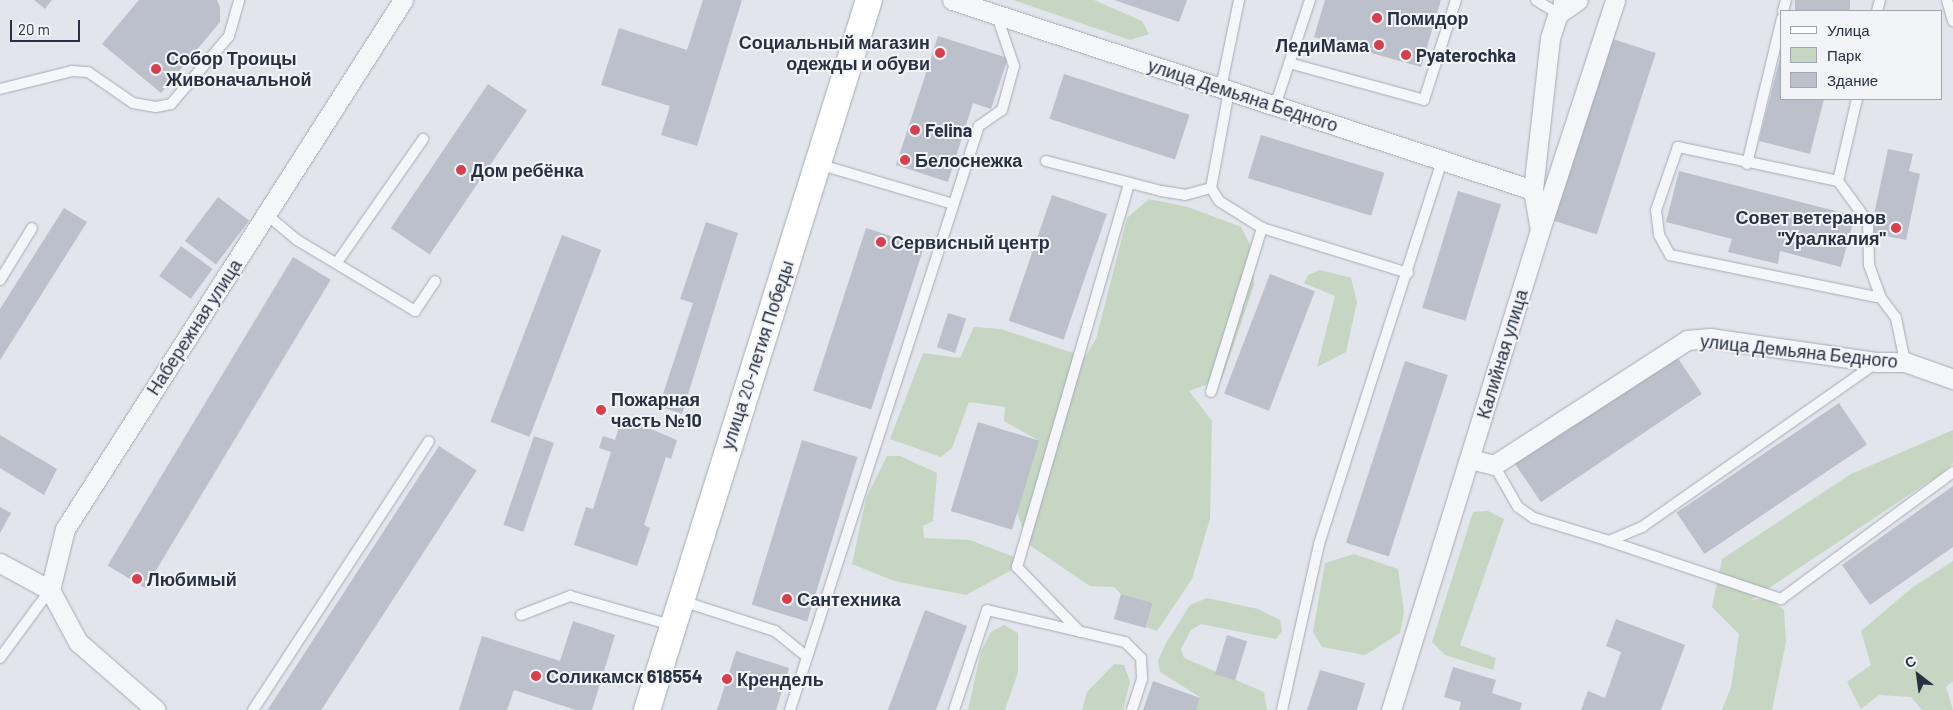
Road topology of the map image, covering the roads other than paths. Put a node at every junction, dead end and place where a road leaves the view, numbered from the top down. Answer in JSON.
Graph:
{"nodes":[{"id":1,"x":239,"y":0,"type":"edge"},
{"id":2,"x":403,"y":0,"type":"edge"},
{"id":3,"x":869,"y":0,"type":"edge"},
{"id":4,"x":952,"y":0,"type":"edge"},
{"id":5,"x":1239,"y":0,"type":"edge"},
{"id":6,"x":1310,"y":0,"type":"edge"},
{"id":7,"x":1456,"y":0,"type":"edge"},
{"id":8,"x":1536,"y":0,"type":"edge"},
{"id":9,"x":1578,"y":0,"type":"edge"},
{"id":10,"x":1615,"y":0,"type":"edge"},
{"id":11,"x":1947,"y":0,"type":"edge"},
{"id":12,"x":1559,"y":7,"type":"edge"},
{"id":13,"x":997,"y":15,"type":"junction"},
{"id":14,"x":1953,"y":21,"type":"edge"},
{"id":15,"x":1780,"y":26,"type":"edge"},
{"id":16,"x":1289,"y":63,"type":"junction"},
{"id":17,"x":0,"y":89,"type":"edge"},
{"id":18,"x":1225,"y":89,"type":"junction"},
{"id":19,"x":1857,"y":100,"type":"edge"},
{"id":20,"x":1275,"y":106,"type":"junction"},
{"id":21,"x":423,"y":138,"type":"dead end"},
{"id":22,"x":1442,"y":160,"type":"junction"},
{"id":23,"x":1046,"y":161,"type":"dead end"},
{"id":24,"x":817,"y":164,"type":"junction"},
{"id":25,"x":1747,"y":164,"type":"junction"},
{"id":26,"x":1838,"y":180,"type":"junction"},
{"id":27,"x":1129,"y":183,"type":"junction"},
{"id":28,"x":1210,"y":188,"type":"junction"},
{"id":29,"x":1533,"y":190,"type":"junction"},
{"id":30,"x":953,"y":204,"type":"junction"},
{"id":31,"x":266,"y":214,"type":"junction"},
{"id":32,"x":32,"y":228,"type":"dead end"},
{"id":33,"x":1262,"y":228,"type":"junction"},
{"id":34,"x":1540,"y":230,"type":"junction"},
{"id":35,"x":338,"y":261,"type":"junction"},
{"id":36,"x":1408,"y":273,"type":"junction"},
{"id":37,"x":0,"y":280,"type":"edge"},
{"id":38,"x":435,"y":281,"type":"dead end"},
{"id":39,"x":1881,"y":298,"type":"junction"},
{"id":40,"x":1877,"y":362,"type":"junction"},
{"id":41,"x":1905,"y":362,"type":"junction"},
{"id":42,"x":1953,"y":379,"type":"edge"},
{"id":43,"x":1212,"y":392,"type":"dead end"},
{"id":44,"x":429,"y":441,"type":"dead end"},
{"id":45,"x":1470,"y":459,"type":"junction"},
{"id":46,"x":1494,"y":464,"type":"junction"},
{"id":47,"x":1953,"y":472,"type":"edge"},
{"id":48,"x":1609,"y":541,"type":"junction"},
{"id":49,"x":0,"y":563,"type":"edge"},
{"id":50,"x":50,"y":590,"type":"junction"},
{"id":51,"x":679,"y":600,"type":"junction"},
{"id":52,"x":521,"y":615,"type":"dead end"},
{"id":53,"x":671,"y":625,"type":"junction"},
{"id":54,"x":1080,"y":632,"type":"junction"},
{"id":55,"x":807,"y":657,"type":"junction"},
{"id":56,"x":0,"y":658,"type":"edge"},
{"id":57,"x":156,"y":710,"type":"edge"},
{"id":58,"x":253,"y":710,"type":"edge"},
{"id":59,"x":647,"y":710,"type":"edge"},
{"id":60,"x":790,"y":710,"type":"edge"},
{"id":61,"x":954,"y":710,"type":"edge"},
{"id":62,"x":1132,"y":710,"type":"edge"},
{"id":63,"x":1282,"y":710,"type":"edge"},
{"id":64,"x":1391,"y":710,"type":"edge"}],
"edges":[{"from":1,"to":17,"type":"lane"},
{"from":2,"to":31,"type":"street","name":"Набережная улица"},
{"from":3,"to":24,"type":"main road","name":"улица 20-летия Победы"},
{"from":4,"to":13,"type":"street","name":"улица Демьяна Бедного"},
{"from":5,"to":18,"type":"lane"},
{"from":6,"to":16,"type":"lane"},
{"from":7,"to":16,"type":"lane"},
{"from":8,"to":12,"type":"lane"},
{"from":9,"to":12,"type":"street"},
{"from":10,"to":34,"type":"street"},
{"from":11,"to":14,"type":"lane"},
{"from":12,"to":29,"type":"street","name":"Калийная улица"},
{"from":13,"to":18,"type":"street","name":"улица Демьяна Бедного"},
{"from":13,"to":30,"type":"lane"},
{"from":15,"to":25,"type":"lane"},
{"from":16,"to":20,"type":"lane"},
{"from":18,"to":20,"type":"street","name":"улица Демьяна Бедного"},
{"from":18,"to":28,"type":"lane"},
{"from":19,"to":26,"type":"lane"},
{"from":20,"to":22,"type":"street","name":"улица Демьяна Бедного"},
{"from":21,"to":35,"type":"lane"},
{"from":22,"to":29,"type":"street","name":"улица Демьяна Бедного"},
{"from":22,"to":36,"type":"lane"},
{"from":23,"to":27,"type":"lane"},
{"from":24,"to":30,"type":"lane"},
{"from":24,"to":51,"type":"main road","name":"улица 20-летия Победы"},
{"from":25,"to":26,"type":"lane"},
{"from":25,"to":39,"type":"lane"},
{"from":26,"to":39,"type":"lane"},
{"from":27,"to":28,"type":"lane"},
{"from":27,"to":54,"type":"lane"},
{"from":28,"to":33,"type":"lane"},
{"from":29,"to":34,"type":"street","name":"Калийная улица"},
{"from":30,"to":55,"type":"lane"},
{"from":31,"to":35,"type":"lane"},
{"from":31,"to":50,"type":"street","name":"Набережная улица"},
{"from":32,"to":37,"type":"lane"},
{"from":33,"to":36,"type":"lane"},
{"from":33,"to":43,"type":"lane"},
{"from":34,"to":45,"type":"street","name":"Калийная улица"},
{"from":35,"to":38,"type":"lane"},
{"from":36,"to":63,"type":"lane"},
{"from":39,"to":41,"type":"lane"},
{"from":40,"to":41,"type":"street","name":"улица Демьяна Бедного"},
{"from":40,"to":46,"type":"street","name":"улица Демьяна Бедного"},
{"from":40,"to":48,"type":"lane"},
{"from":41,"to":42,"type":"street","name":"улица Демьяна Бедного"},
{"from":44,"to":58,"type":"lane"},
{"from":45,"to":46,"type":"street"},
{"from":45,"to":64,"type":"street","name":"Калийная улица"},
{"from":46,"to":48,"type":"lane"},
{"from":47,"to":48,"type":"lane"},
{"from":49,"to":50,"type":"street"},
{"from":50,"to":56,"type":"lane","name":"Набережная улица"},
{"from":50,"to":57,"type":"street"},
{"from":51,"to":53,"type":"main road","name":"улица 20-летия Победы"},
{"from":51,"to":55,"type":"lane"},
{"from":52,"to":53,"type":"lane"},
{"from":53,"to":59,"type":"main road","name":"улица 20-летия Победы"},
{"from":54,"to":61,"type":"lane"},
{"from":54,"to":62,"type":"lane"},
{"from":55,"to":60,"type":"lane"}]}
